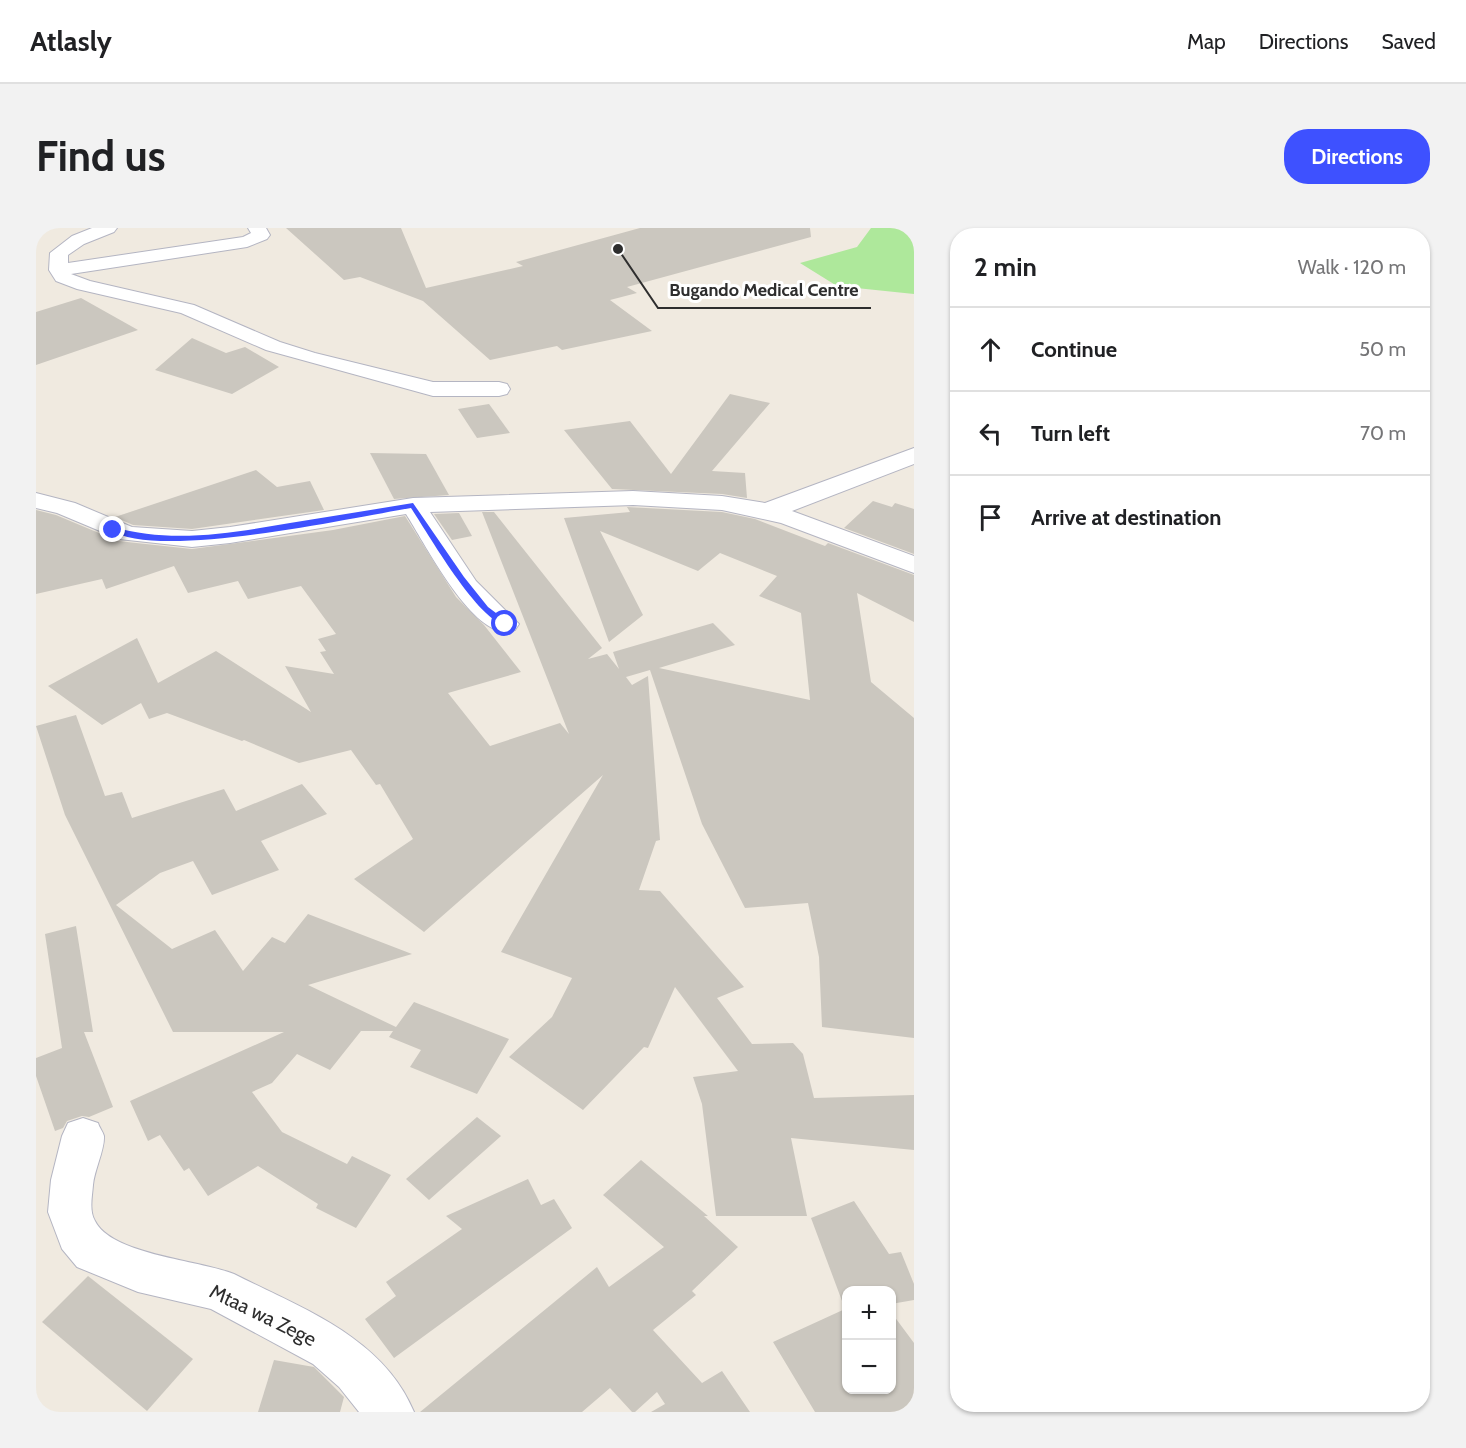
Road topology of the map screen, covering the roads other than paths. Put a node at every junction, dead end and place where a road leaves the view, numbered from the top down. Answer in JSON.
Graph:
{"nodes":[{"id":1,"x":108,"y":228,"type":"edge"},
{"id":2,"x":257,"y":228,"type":"edge"},
{"id":3,"x":58,"y":270,"type":"junction"},
{"id":4,"x":500,"y":389,"type":"dead end"},
{"id":5,"x":914,"y":456,"type":"edge"},
{"id":6,"x":36,"y":500,"type":"edge"},
{"id":7,"x":413,"y":505,"type":"junction"},
{"id":8,"x":767,"y":511,"type":"junction"},
{"id":9,"x":914,"y":565,"type":"edge"},
{"id":10,"x":505,"y":624,"type":"dead end"},
{"id":11,"x":83,"y":1136,"type":"dead end"},
{"id":12,"x":390,"y":1412,"type":"edge"}],
"edges":[{"from":1,"to":3,"type":"street"},
{"from":2,"to":3,"type":"street"},
{"from":3,"to":4,"type":"street"},
{"from":5,"to":8,"type":"street"},
{"from":6,"to":7,"type":"street"},
{"from":7,"to":8,"type":"street"},
{"from":7,"to":10,"type":"street"},
{"from":8,"to":9,"type":"street"},
{"from":11,"to":12,"type":"street","name":"Mtaa wa Zege"}]}
